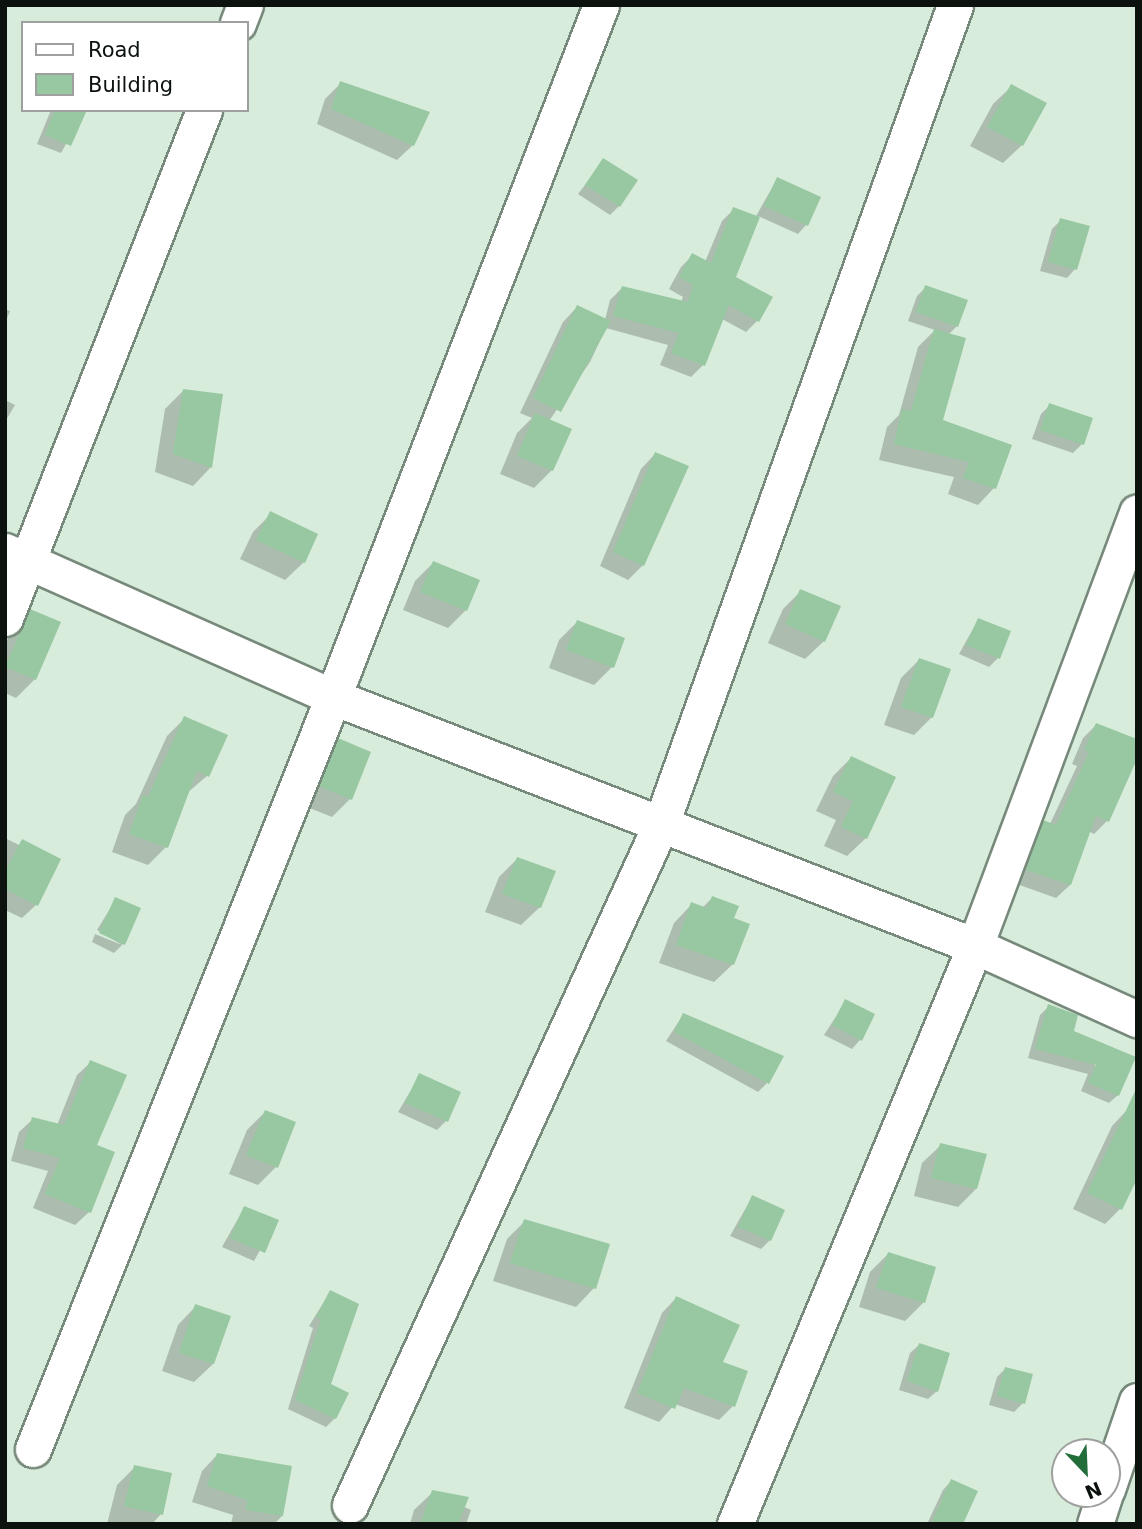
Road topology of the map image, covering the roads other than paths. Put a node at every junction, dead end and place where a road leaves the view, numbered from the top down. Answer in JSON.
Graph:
{"nodes":[{"id":1,"x":601,"y":5,"type":"edge"},
{"id":2,"x":955,"y":5,"type":"edge"},
{"id":3,"x":203,"y":112,"type":"edge"},
{"id":4,"x":1137,"y":512,"type":"edge"},
{"id":5,"x":16,"y":556,"type":"edge"},
{"id":6,"x":5,"y":618,"type":"edge"},
{"id":7,"x":333,"y":697,"type":"junction"},
{"id":8,"x":661,"y":824,"type":"junction"},
{"id":9,"x":975,"y":946,"type":"junction"},
{"id":10,"x":1137,"y":1019,"type":"edge"},
{"id":11,"x":1137,"y":1401,"type":"edge"},
{"id":12,"x":1121,"y":1448,"type":"edge"},
{"id":13,"x":33,"y":1449,"type":"dead end"},
{"id":14,"x":350,"y":1505,"type":"dead end"},
{"id":15,"x":735,"y":1524,"type":"edge"}],
"edges":[{"from":1,"to":7,"type":"street"},
{"from":2,"to":8,"type":"street"},
{"from":3,"to":5,"type":"street"},
{"from":4,"to":9,"type":"street"},
{"from":5,"to":6,"type":"street"},
{"from":5,"to":7,"type":"street"},
{"from":7,"to":8,"type":"street"},
{"from":7,"to":13,"type":"street"},
{"from":8,"to":9,"type":"street"},
{"from":8,"to":14,"type":"street"},
{"from":9,"to":10,"type":"street"},
{"from":9,"to":15,"type":"street"},
{"from":11,"to":12,"type":"street"}]}
